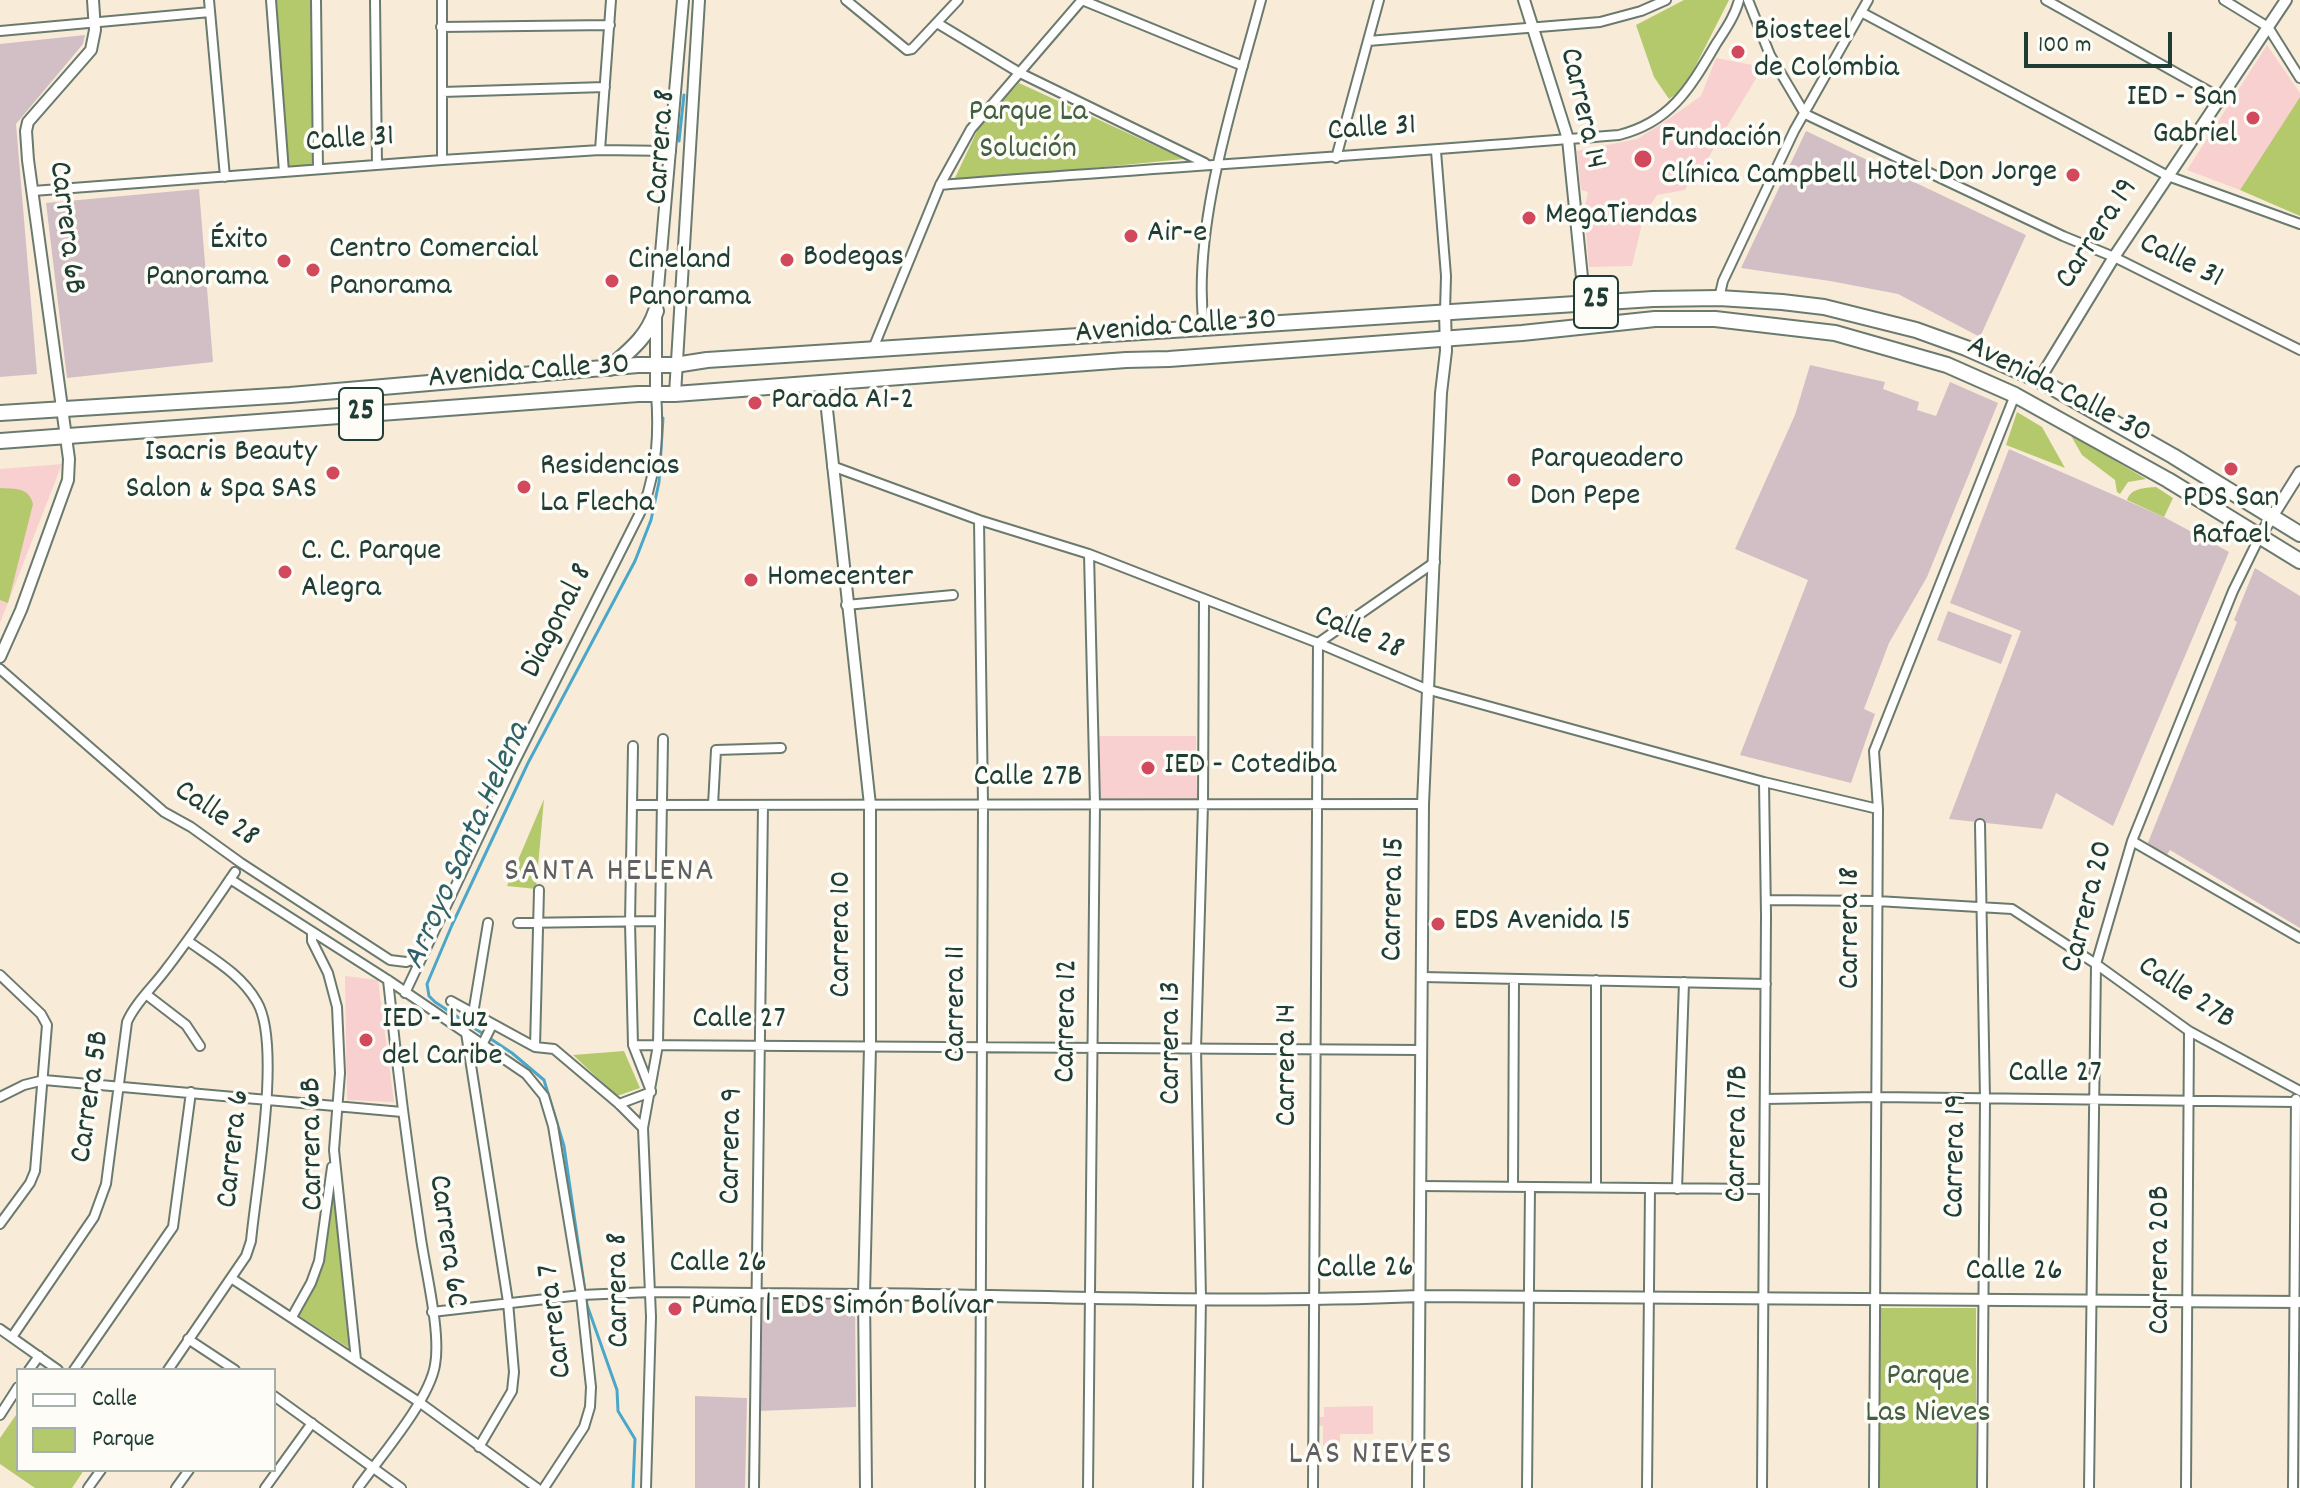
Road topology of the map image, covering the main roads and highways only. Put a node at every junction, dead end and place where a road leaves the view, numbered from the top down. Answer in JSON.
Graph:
{"nodes":[{"id":1,"x":656,"y":311,"type":"road end"},
{"id":2,"x":609,"y":369,"type":"junction"},
{"id":3,"x":0,"y":413,"type":"edge"},
{"id":4,"x":0,"y":441,"type":"edge"},
{"id":5,"x":2300,"y":534,"type":"edge"},
{"id":6,"x":2300,"y":561,"type":"edge"}],
"edges":[{"from":1,"to":2,"type":"highway"},
{"from":2,"to":3,"type":"highway","name":"Avenida Calle 30","number":"25"},
{"from":2,"to":5,"type":"highway","name":"Avenida Calle 30","number":"25"},
{"from":4,"to":6,"type":"highway","name":"Avenida Calle 30","number":"25"}]}
